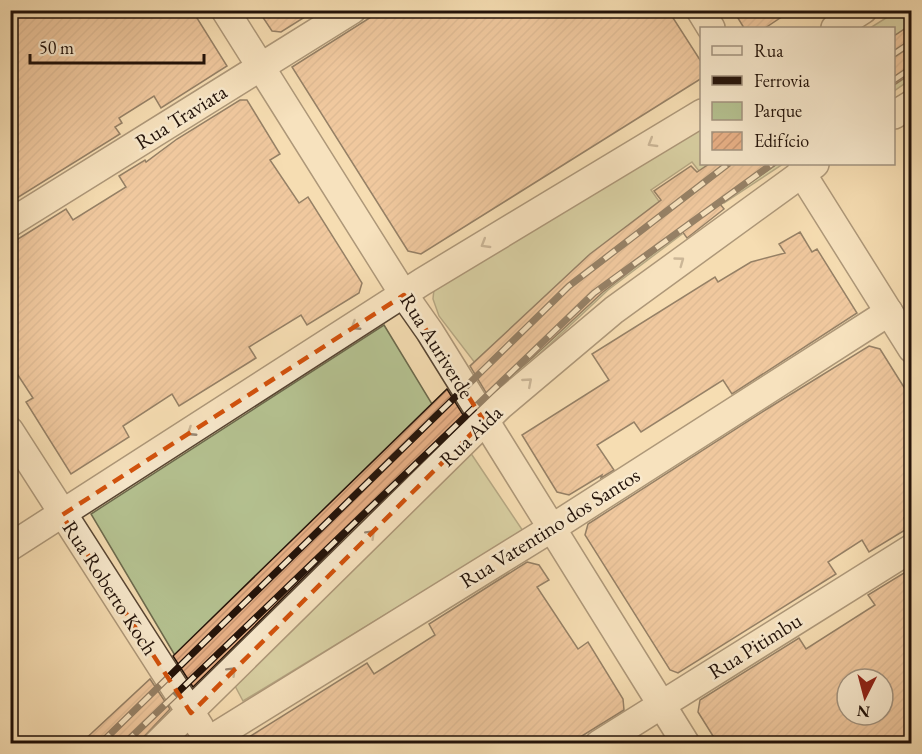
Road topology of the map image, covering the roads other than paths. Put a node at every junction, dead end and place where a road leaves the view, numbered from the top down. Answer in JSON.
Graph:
{"nodes":[{"id":1,"x":225,"y":10,"type":"edge"},
{"id":2,"x":352,"y":10,"type":"edge"},
{"id":3,"x":700,"y":10,"type":"edge"},
{"id":4,"x":863,"y":10,"type":"edge"},
{"id":5,"x":710,"y":27,"type":"edge"},
{"id":6,"x":837,"y":27,"type":"edge"},
{"id":7,"x":261,"y":68,"type":"junction"},
{"id":8,"x":912,"y":104,"type":"edge"},
{"id":9,"x":700,"y":114,"type":"edge"},
{"id":10,"x":895,"y":114,"type":"edge"},
{"id":11,"x":808,"y":168,"type":"edge"},
{"id":12,"x":10,"y":223,"type":"edge"},
{"id":13,"x":404,"y":295,"type":"junction"},
{"id":14,"x":889,"y":312,"type":"junction"},
{"id":15,"x":912,"y":349,"type":"edge"},
{"id":16,"x":484,"y":421,"type":"junction"},
{"id":17,"x":10,"y":431,"type":"edge"},
{"id":18,"x":62,"y":515,"type":"junction"},
{"id":19,"x":552,"y":528,"type":"junction"},
{"id":20,"x":10,"y":547,"type":"edge"},
{"id":21,"x":912,"y":548,"type":"edge"},
{"id":22,"x":662,"y":704,"type":"junction"},
{"id":23,"x":191,"y":712,"type":"junction"},
{"id":24,"x":207,"y":742,"type":"edge"},
{"id":25,"x":157,"y":744,"type":"edge"},
{"id":26,"x":599,"y":744,"type":"edge"},
{"id":27,"x":686,"y":744,"type":"edge"}],
"edges":[{"from":1,"to":7,"type":"street","name":"Rua Auriverde"},
{"from":2,"to":7,"type":"street","name":"Rua Traviata"},
{"from":3,"to":5,"type":"street"},
{"from":4,"to":6,"type":"street"},
{"from":7,"to":12,"type":"street","name":"Rua Traviata"},
{"from":7,"to":13,"type":"street","name":"Rua Auriverde"},
{"from":8,"to":10,"type":"street"},
{"from":9,"to":13,"type":"street","one_way":true},
{"from":11,"to":14,"type":"street"},
{"from":16,"to":11,"type":"street","name":"Rua Aida","one_way":true},
{"from":13,"to":16,"type":"street","name":"Rua Auriverde"},
{"from":13,"to":18,"type":"street","one_way":true},
{"from":14,"to":15,"type":"street"},
{"from":14,"to":19,"type":"street","name":"Rua Vatentino dos Santos"},
{"from":16,"to":19,"type":"street","name":"Rua Auriverde"},
{"from":23,"to":16,"type":"street","name":"Rua Aida","one_way":true},
{"from":17,"to":18,"type":"street","name":"Rua Roberto Koch"},
{"from":18,"to":20,"type":"street"},
{"from":18,"to":23,"type":"street","name":"Rua Roberto Koch"},
{"from":19,"to":22,"type":"street","name":"Rua Auriverde"},
{"from":19,"to":24,"type":"street","name":"Rua Vatentino dos Santos"},
{"from":21,"to":22,"type":"street","name":"Rua Pitimbu"},
{"from":22,"to":26,"type":"street","name":"Rua Pitimbu"},
{"from":22,"to":27,"type":"street","name":"Rua Auriverde"},
{"from":23,"to":24,"type":"street","name":"Rua Roberto Koch"},
{"from":23,"to":25,"type":"street","name":"Rua Aida"}]}
